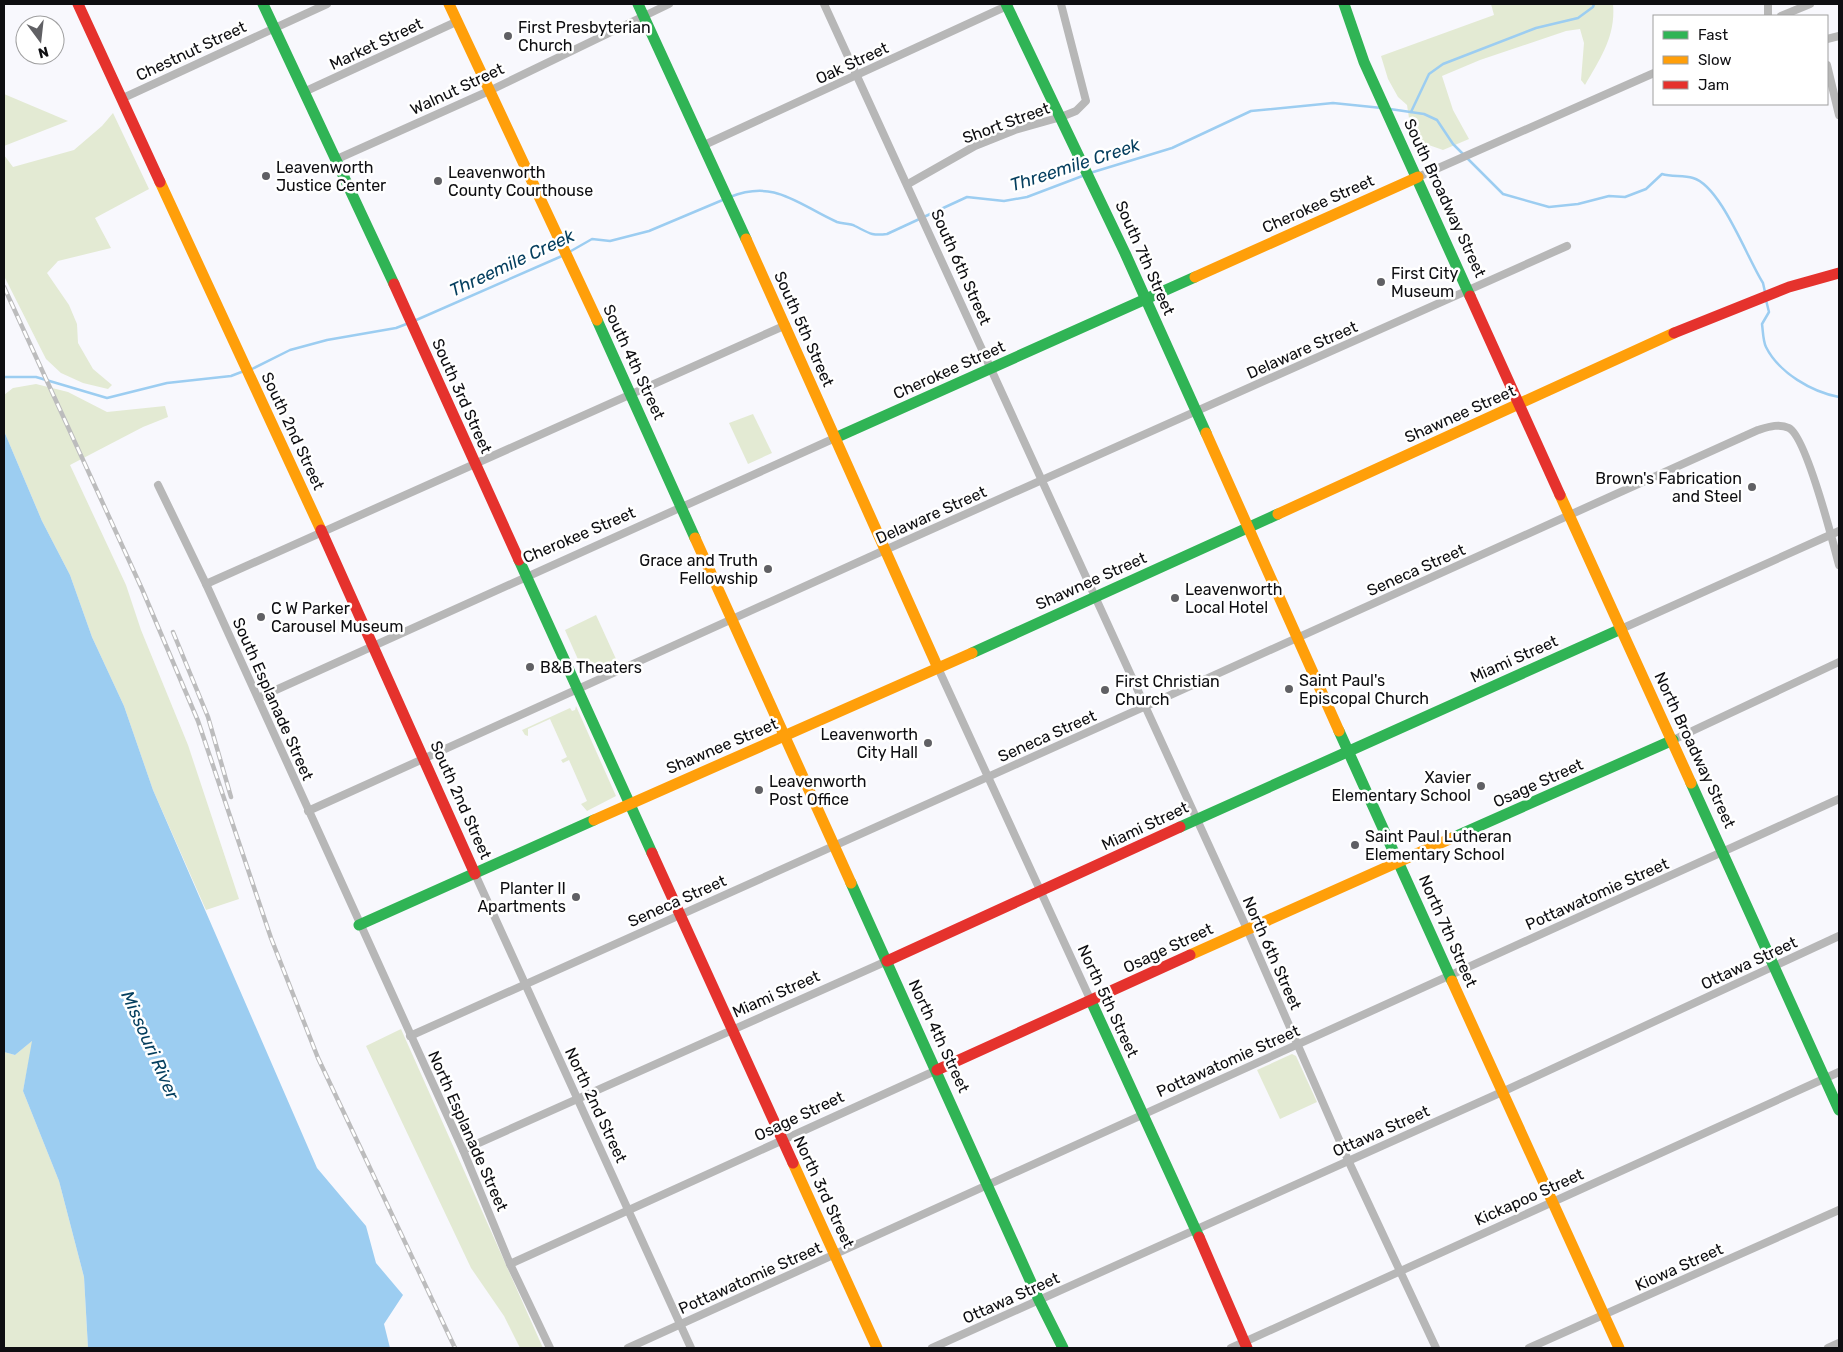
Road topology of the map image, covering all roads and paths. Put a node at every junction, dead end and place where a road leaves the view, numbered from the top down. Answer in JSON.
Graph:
{"nodes":[{"id":1,"x":78,"y":4,"type":"edge"},
{"id":2,"x":263,"y":4,"type":"edge"},
{"id":3,"x":327,"y":4,"type":"edge"},
{"id":4,"x":449,"y":4,"type":"edge"},
{"id":5,"x":638,"y":4,"type":"edge"},
{"id":6,"x":669,"y":4,"type":"edge"},
{"id":7,"x":824,"y":4,"type":"edge"},
{"id":8,"x":1008,"y":4,"type":"edge"},
{"id":9,"x":1061,"y":4,"type":"edge"},
{"id":10,"x":1344,"y":4,"type":"edge"},
{"id":11,"x":1810,"y":4,"type":"edge"},
{"id":12,"x":1782,"y":15,"type":"edge"},
{"id":13,"x":644,"y":17,"type":"junction"},
{"id":14,"x":458,"y":21,"type":"junction"},
{"id":15,"x":274,"y":27,"type":"junction"},
{"id":16,"x":1828,"y":69,"type":"edge"},
{"id":17,"x":1653,"y":73,"type":"edge"},
{"id":18,"x":858,"y":75,"type":"junction"},
{"id":19,"x":489,"y":91,"type":"junction"},
{"id":20,"x":306,"y":92,"type":"junction"},
{"id":21,"x":121,"y":99,"type":"junction"},
{"id":22,"x":1839,"y":115,"type":"edge"},
{"id":23,"x":1061,"y":117,"type":"junction"},
{"id":24,"x":702,"y":146,"type":"junction"},
{"id":25,"x":337,"y":160,"type":"junction"},
{"id":26,"x":1418,"y":178,"type":"junction"},
{"id":27,"x":908,"y":184,"type":"junction"},
{"id":28,"x":1567,"y":246,"type":"dead end"},
{"id":29,"x":1839,"y":273,"type":"edge"},
{"id":30,"x":1469,"y":290,"type":"junction"},
{"id":31,"x":1146,"y":300,"type":"junction"},
{"id":32,"x":786,"y":325,"type":"junction"},
{"id":33,"x":991,"y":369,"type":"junction"},
{"id":34,"x":631,"y":393,"type":"junction"},
{"id":35,"x":1521,"y":404,"type":"junction"},
{"id":36,"x":1196,"y":412,"type":"junction"},
{"id":37,"x":836,"y":438,"type":"junction"},
{"id":38,"x":474,"y":463,"type":"junction"},
{"id":39,"x":1042,"y":481,"type":"junction"},
{"id":40,"x":158,"y":485,"type":"dead end"},
{"id":41,"x":682,"y":508,"type":"junction"},
{"id":42,"x":1570,"y":515,"type":"junction"},
{"id":43,"x":1247,"y":528,"type":"junction"},
{"id":44,"x":322,"y":532,"type":"junction"},
{"id":45,"x":1835,"y":532,"type":"edge"},
{"id":46,"x":885,"y":550,"type":"junction"},
{"id":47,"x":1839,"y":565,"type":"edge"},
{"id":48,"x":525,"y":576,"type":"junction"},
{"id":49,"x":206,"y":584,"type":"junction"},
{"id":50,"x":1095,"y":597,"type":"junction"},
{"id":51,"x":731,"y":620,"type":"junction"},
{"id":52,"x":1621,"y":629,"type":"junction"},
{"id":53,"x":1298,"y":639,"type":"junction"},
{"id":54,"x":374,"y":644,"type":"junction"},
{"id":55,"x":1839,"y":662,"type":"edge"},
{"id":56,"x":938,"y":668,"type":"junction"},
{"id":57,"x":578,"y":689,"type":"junction"},
{"id":58,"x":258,"y":698,"type":"junction"},
{"id":59,"x":1146,"y":708,"type":"junction"},
{"id":60,"x":785,"y":736,"type":"junction"},
{"id":61,"x":1673,"y":740,"type":"junction"},
{"id":62,"x":1349,"y":750,"type":"junction"},
{"id":63,"x":424,"y":758,"type":"junction"},
{"id":64,"x":987,"y":778,"type":"junction"},
{"id":65,"x":1839,"y":799,"type":"edge"},
{"id":66,"x":630,"y":803,"type":"junction"},
{"id":67,"x":308,"y":811,"type":"junction"},
{"id":68,"x":1196,"y":821,"type":"junction"},
{"id":69,"x":835,"y":847,"type":"junction"},
{"id":70,"x":1724,"y":852,"type":"junction"},
{"id":71,"x":1400,"y":862,"type":"junction"},
{"id":72,"x":475,"y":874,"type":"junction"},
{"id":73,"x":1040,"y":892,"type":"junction"},
{"id":74,"x":680,"y":914,"type":"junction"},
{"id":75,"x":359,"y":925,"type":"junction"},
{"id":76,"x":1247,"y":929,"type":"junction"},
{"id":77,"x":1839,"y":936,"type":"edge"},
{"id":78,"x":886,"y":962,"type":"junction"},
{"id":79,"x":1775,"y":966,"type":"junction"},
{"id":80,"x":1450,"y":976,"type":"junction"},
{"id":81,"x":526,"y":984,"type":"junction"},
{"id":82,"x":1091,"y":1002,"type":"junction"},
{"id":83,"x":733,"y":1031,"type":"junction"},
{"id":84,"x":410,"y":1036,"type":"junction"},
{"id":85,"x":1298,"y":1044,"type":"junction"},
{"id":86,"x":937,"y":1070,"type":"junction"},
{"id":87,"x":1839,"y":1072,"type":"edge"},
{"id":88,"x":1824,"y":1079,"type":"junction"},
{"id":89,"x":1502,"y":1092,"type":"junction"},
{"id":90,"x":578,"y":1100,"type":"junction"},
{"id":91,"x":1839,"y":1110,"type":"edge"},
{"id":92,"x":1142,"y":1115,"type":"junction"},
{"id":93,"x":783,"y":1142,"type":"junction"},
{"id":94,"x":463,"y":1150,"type":"junction"},
{"id":95,"x":1348,"y":1160,"type":"junction"},
{"id":96,"x":987,"y":1185,"type":"junction"},
{"id":97,"x":1551,"y":1202,"type":"junction"},
{"id":98,"x":630,"y":1210,"type":"junction"},
{"id":99,"x":1839,"y":1210,"type":"edge"},
{"id":100,"x":1196,"y":1230,"type":"junction"},
{"id":101,"x":834,"y":1254,"type":"junction"},
{"id":102,"x":510,"y":1264,"type":"junction"},
{"id":103,"x":1400,"y":1270,"type":"junction"},
{"id":104,"x":1040,"y":1300,"type":"junction"},
{"id":105,"x":1603,"y":1315,"type":"junction"},
{"id":106,"x":680,"y":1324,"type":"junction"},
{"id":107,"x":1839,"y":1343,"type":"edge"},
{"id":108,"x":1245,"y":1345,"type":"edge"},
{"id":109,"x":550,"y":1348,"type":"edge"},
{"id":110,"x":628,"y":1348,"type":"edge"},
{"id":111,"x":691,"y":1348,"type":"edge"},
{"id":112,"x":877,"y":1348,"type":"edge"},
{"id":113,"x":932,"y":1348,"type":"edge"},
{"id":114,"x":1063,"y":1348,"type":"edge"},
{"id":115,"x":1231,"y":1348,"type":"edge"},
{"id":116,"x":1436,"y":1348,"type":"edge"},
{"id":117,"x":1529,"y":1348,"type":"edge"},
{"id":118,"x":1619,"y":1348,"type":"edge"},
{"id":119,"x":1828,"y":1348,"type":"edge"}],
"edges":[{"from":1,"to":21,"type":"main road","name":"South 2nd Street"},
{"from":2,"to":15,"type":"main road","name":"South 3rd Street"},
{"from":3,"to":15,"type":"street","name":"Chestnut Street"},
{"from":4,"to":14,"type":"main road","name":"South 4th Street"},
{"from":5,"to":13,"type":"main road","name":"South 5th Street"},
{"from":6,"to":13,"type":"street","name":"Walnut Street"},
{"from":7,"to":18,"type":"street","name":"South 6th Street"},
{"from":8,"to":18,"type":"street","name":"Oak Street"},
{"from":8,"to":23,"type":"main road","name":"South 7th Street"},
{"from":9,"to":23,"type":"street","name":"Short Street"},
{"from":10,"to":26,"type":"main road","name":"South Broadway Street"},
{"from":11,"to":12,"type":"street"},
{"from":13,"to":19,"type":"street","name":"Walnut Street"},
{"from":13,"to":24,"type":"main road","name":"South 5th Street"},
{"from":14,"to":19,"type":"main road","name":"South 4th Street"},
{"from":14,"to":20,"type":"street","name":"Market Street"},
{"from":15,"to":20,"type":"main road","name":"South 3rd Street"},
{"from":15,"to":21,"type":"street","name":"Chestnut Street"},
{"from":16,"to":22,"type":"street"},
{"from":17,"to":26,"type":"street","name":"Cherokee Street"},
{"from":18,"to":24,"type":"street","name":"Oak Street"},
{"from":18,"to":27,"type":"street","name":"South 6th Street"},
{"from":19,"to":25,"type":"street","name":"Walnut Street"},
{"from":19,"to":34,"type":"main road","name":"South 4th Street"},
{"from":20,"to":25,"type":"main road","name":"South 3rd Street"},
{"from":21,"to":44,"type":"main road","name":"South 2nd Street"},
{"from":23,"to":27,"type":"street","name":"Short Street"},
{"from":23,"to":31,"type":"main road","name":"South 7th Street"},
{"from":24,"to":32,"type":"main road","name":"South 5th Street"},
{"from":25,"to":38,"type":"main road","name":"South 3rd Street"},
{"from":26,"to":30,"type":"main road","name":"South Broadway Street"},
{"from":26,"to":31,"type":"main road","name":"Cherokee Street"},
{"from":27,"to":33,"type":"street","name":"South 6th Street"},
{"from":28,"to":30,"type":"street","name":"Delaware Street"},
{"from":29,"to":35,"type":"main road","name":"Shawnee Street"},
{"from":30,"to":35,"type":"main road","name":"South Broadway Street"},
{"from":30,"to":36,"type":"street","name":"Delaware Street"},
{"from":31,"to":33,"type":"main road","name":"Cherokee Street"},
{"from":31,"to":36,"type":"main road","name":"South 7th Street"},
{"from":32,"to":34,"type":"street"},
{"from":32,"to":37,"type":"main road","name":"South 5th Street"},
{"from":33,"to":37,"type":"main road","name":"Cherokee Street"},
{"from":33,"to":39,"type":"street","name":"South 6th Street"},
{"from":34,"to":38,"type":"street"},
{"from":34,"to":41,"type":"main road","name":"South 4th Street"},
{"from":35,"to":42,"type":"main road","name":"North Broadway Street"},
{"from":35,"to":43,"type":"main road","name":"Shawnee Street"},
{"from":36,"to":39,"type":"street","name":"Delaware Street"},
{"from":36,"to":43,"type":"main road","name":"South 7th Street"},
{"from":37,"to":41,"type":"street","name":"Cherokee Street"},
{"from":37,"to":46,"type":"main road","name":"South 5th Street"},
{"from":38,"to":44,"type":"street"},
{"from":38,"to":48,"type":"main road","name":"South 3rd Street"},
{"from":39,"to":46,"type":"street","name":"Delaware Street"},
{"from":39,"to":50,"type":"street","name":"South 6th Street"},
{"from":40,"to":49,"type":"street","name":"South Esplanade Street"},
{"from":41,"to":48,"type":"street","name":"Cherokee Street"},
{"from":41,"to":51,"type":"main road","name":"South 4th Street"},
{"from":42,"to":45,"type":"street","name":"Seneca Street"},
{"from":42,"to":52,"type":"main road","name":"North Broadway Street"},
{"from":42,"to":53,"type":"street","name":"Seneca Street"},
{"from":43,"to":50,"type":"main road","name":"Shawnee Street"},
{"from":43,"to":53,"type":"main road","name":"North 7th Street"},
{"from":44,"to":49,"type":"street"},
{"from":44,"to":54,"type":"main road","name":"South 2nd Street"},
{"from":45,"to":47,"type":"street"},
{"from":45,"to":52,"type":"street","name":"Miami Street"},
{"from":46,"to":51,"type":"street","name":"Delaware Street"},
{"from":46,"to":56,"type":"main road","name":"South 5th Street"},
{"from":48,"to":54,"type":"street","name":"Cherokee Street"},
{"from":48,"to":57,"type":"main road","name":"South 3rd Street"},
{"from":49,"to":58,"type":"street","name":"South Esplanade Street"},
{"from":50,"to":56,"type":"main road","name":"Shawnee Street"},
{"from":50,"to":59,"type":"street","name":"North 6th Street"},
{"from":51,"to":57,"type":"street","name":"Delaware Street"},
{"from":51,"to":60,"type":"main road","name":"South 4th Street"},
{"from":52,"to":61,"type":"main road","name":"North Broadway Street"},
{"from":52,"to":62,"type":"main road","name":"Miami Street"},
{"from":53,"to":59,"type":"street","name":"Seneca Street"},
{"from":53,"to":62,"type":"main road","name":"North 7th Street"},
{"from":54,"to":58,"type":"street","name":"Cherokee Street"},
{"from":54,"to":63,"type":"main road","name":"South 2nd Street"},
{"from":55,"to":61,"type":"street","name":"Osage Street"},
{"from":56,"to":60,"type":"main road","name":"Shawnee Street"},
{"from":56,"to":64,"type":"street","name":"North 5th Street"},
{"from":57,"to":63,"type":"street","name":"Delaware Street"},
{"from":57,"to":66,"type":"main road","name":"South 3rd Street"},
{"from":58,"to":67,"type":"street","name":"South Esplanade Street"},
{"from":59,"to":64,"type":"street","name":"Seneca Street"},
{"from":59,"to":68,"type":"street","name":"North 6th Street"},
{"from":60,"to":66,"type":"main road","name":"Shawnee Street"},
{"from":60,"to":69,"type":"main road","name":"North 4th Street"},
{"from":61,"to":70,"type":"main road","name":"North Broadway Street"},
{"from":61,"to":71,"type":"main road","name":"Osage Street"},
{"from":62,"to":68,"type":"main road","name":"Miami Street"},
{"from":62,"to":71,"type":"main road","name":"North 7th Street"},
{"from":63,"to":67,"type":"street","name":"Delaware Street"},
{"from":63,"to":72,"type":"main road","name":"South 2nd Street"},
{"from":64,"to":69,"type":"street","name":"Seneca Street"},
{"from":64,"to":73,"type":"street","name":"North 5th Street"},
{"from":65,"to":70,"type":"street","name":"Pottawatomie Street"},
{"from":66,"to":72,"type":"main road","name":"Shawnee Street"},
{"from":66,"to":74,"type":"main road","name":"North 3rd Street"},
{"from":67,"to":75,"type":"street","name":"South Esplanade Street"},
{"from":68,"to":73,"type":"main road","name":"Miami Street"},
{"from":68,"to":76,"type":"street","name":"North 6th Street"},
{"from":69,"to":74,"type":"street","name":"Seneca Street"},
{"from":69,"to":78,"type":"main road","name":"North 4th Street"},
{"from":70,"to":79,"type":"main road","name":"North Broadway Street"},
{"from":70,"to":80,"type":"street","name":"Pottawatomie Street"},
{"from":71,"to":76,"type":"main road","name":"Osage Street"},
{"from":71,"to":80,"type":"main road","name":"North 7th Street"},
{"from":72,"to":75,"type":"main road","name":"Shawnee Street"},
{"from":72,"to":81,"type":"street","name":"North 2nd Street"},
{"from":73,"to":78,"type":"main road","name":"Miami Street"},
{"from":73,"to":82,"type":"street","name":"North 5th Street"},
{"from":74,"to":81,"type":"street","name":"Seneca Street"},
{"from":74,"to":83,"type":"main road","name":"North 3rd Street"},
{"from":75,"to":84,"type":"street","name":"North Esplanade Street"},
{"from":76,"to":82,"type":"main road","name":"Osage Street"},
{"from":76,"to":85,"type":"street","name":"North 6th Street"},
{"from":77,"to":79,"type":"street","name":"Ottawa Street"},
{"from":78,"to":83,"type":"street","name":"Miami Street"},
{"from":78,"to":86,"type":"main road","name":"North 4th Street"},
{"from":79,"to":88,"type":"main road","name":"North Broadway Street"},
{"from":79,"to":89,"type":"street","name":"Ottawa Street"},
{"from":80,"to":85,"type":"street","name":"Pottawatomie Street"},
{"from":80,"to":89,"type":"main road","name":"North 7th Street"},
{"from":81,"to":84,"type":"street","name":"Seneca Street"},
{"from":81,"to":90,"type":"street","name":"North 2nd Street"},
{"from":82,"to":86,"type":"main road","name":"Osage Street"},
{"from":82,"to":92,"type":"main road","name":"North 5th Street"},
{"from":83,"to":90,"type":"street","name":"Miami Street"},
{"from":83,"to":93,"type":"main road","name":"North 3rd Street"},
{"from":84,"to":94,"type":"street","name":"North Esplanade Street"},
{"from":85,"to":92,"type":"street","name":"Pottawatomie Street"},
{"from":85,"to":95,"type":"street","name":"North 6th Street"},
{"from":86,"to":93,"type":"street","name":"Osage Street"},
{"from":86,"to":96,"type":"main road","name":"North 4th Street"},
{"from":87,"to":88,"type":"street","name":"Kickapoo Street"},
{"from":88,"to":91,"type":"main road","name":"North Broadway Street"},
{"from":88,"to":97,"type":"street","name":"Kickapoo Street"},
{"from":89,"to":95,"type":"street","name":"Ottawa Street"},
{"from":89,"to":97,"type":"main road","name":"North 7th Street"},
{"from":90,"to":94,"type":"street","name":"Miami Street"},
{"from":90,"to":98,"type":"street","name":"North 2nd Street"},
{"from":92,"to":96,"type":"street","name":"Pottawatomie Street"},
{"from":92,"to":100,"type":"main road","name":"North 5th Street"},
{"from":93,"to":98,"type":"street","name":"Osage Street"},
{"from":93,"to":101,"type":"main road","name":"North 3rd Street"},
{"from":94,"to":102,"type":"street","name":"North Esplanade Street"},
{"from":95,"to":100,"type":"street","name":"Ottawa Street"},
{"from":95,"to":103,"type":"street","name":"North 6th Street"},
{"from":96,"to":101,"type":"street","name":"Pottawatomie Street"},
{"from":96,"to":104,"type":"main road","name":"North 4th Street"},
{"from":97,"to":103,"type":"street","name":"Kickapoo Street"},
{"from":97,"to":105,"type":"main road","name":"North 7th Street"},
{"from":98,"to":102,"type":"street","name":"Osage Street"},
{"from":98,"to":106,"type":"street","name":"North 2nd Street"},
{"from":99,"to":105,"type":"street","name":"Kiowa Street"},
{"from":100,"to":104,"type":"street","name":"Ottawa Street"},
{"from":100,"to":108,"type":"main road","name":"North 5th Street"},
{"from":101,"to":106,"type":"street","name":"Pottawatomie Street"},
{"from":101,"to":112,"type":"main road","name":"North 3rd Street"},
{"from":102,"to":109,"type":"street","name":"North Esplanade Street"},
{"from":103,"to":108,"type":"street","name":"Kickapoo Street"},
{"from":103,"to":116,"type":"street","name":"North 6th Street"},
{"from":104,"to":113,"type":"street","name":"Ottawa Street"},
{"from":104,"to":114,"type":"main road","name":"North 4th Street"},
{"from":105,"to":117,"type":"street","name":"Kiowa Street"},
{"from":105,"to":118,"type":"main road","name":"North 7th Street"},
{"from":106,"to":110,"type":"street","name":"Pottawatomie Street"},
{"from":106,"to":111,"type":"street","name":"North 2nd Street"},
{"from":107,"to":119,"type":"street"},
{"from":108,"to":115,"type":"street","name":"Kickapoo Street"}]}
